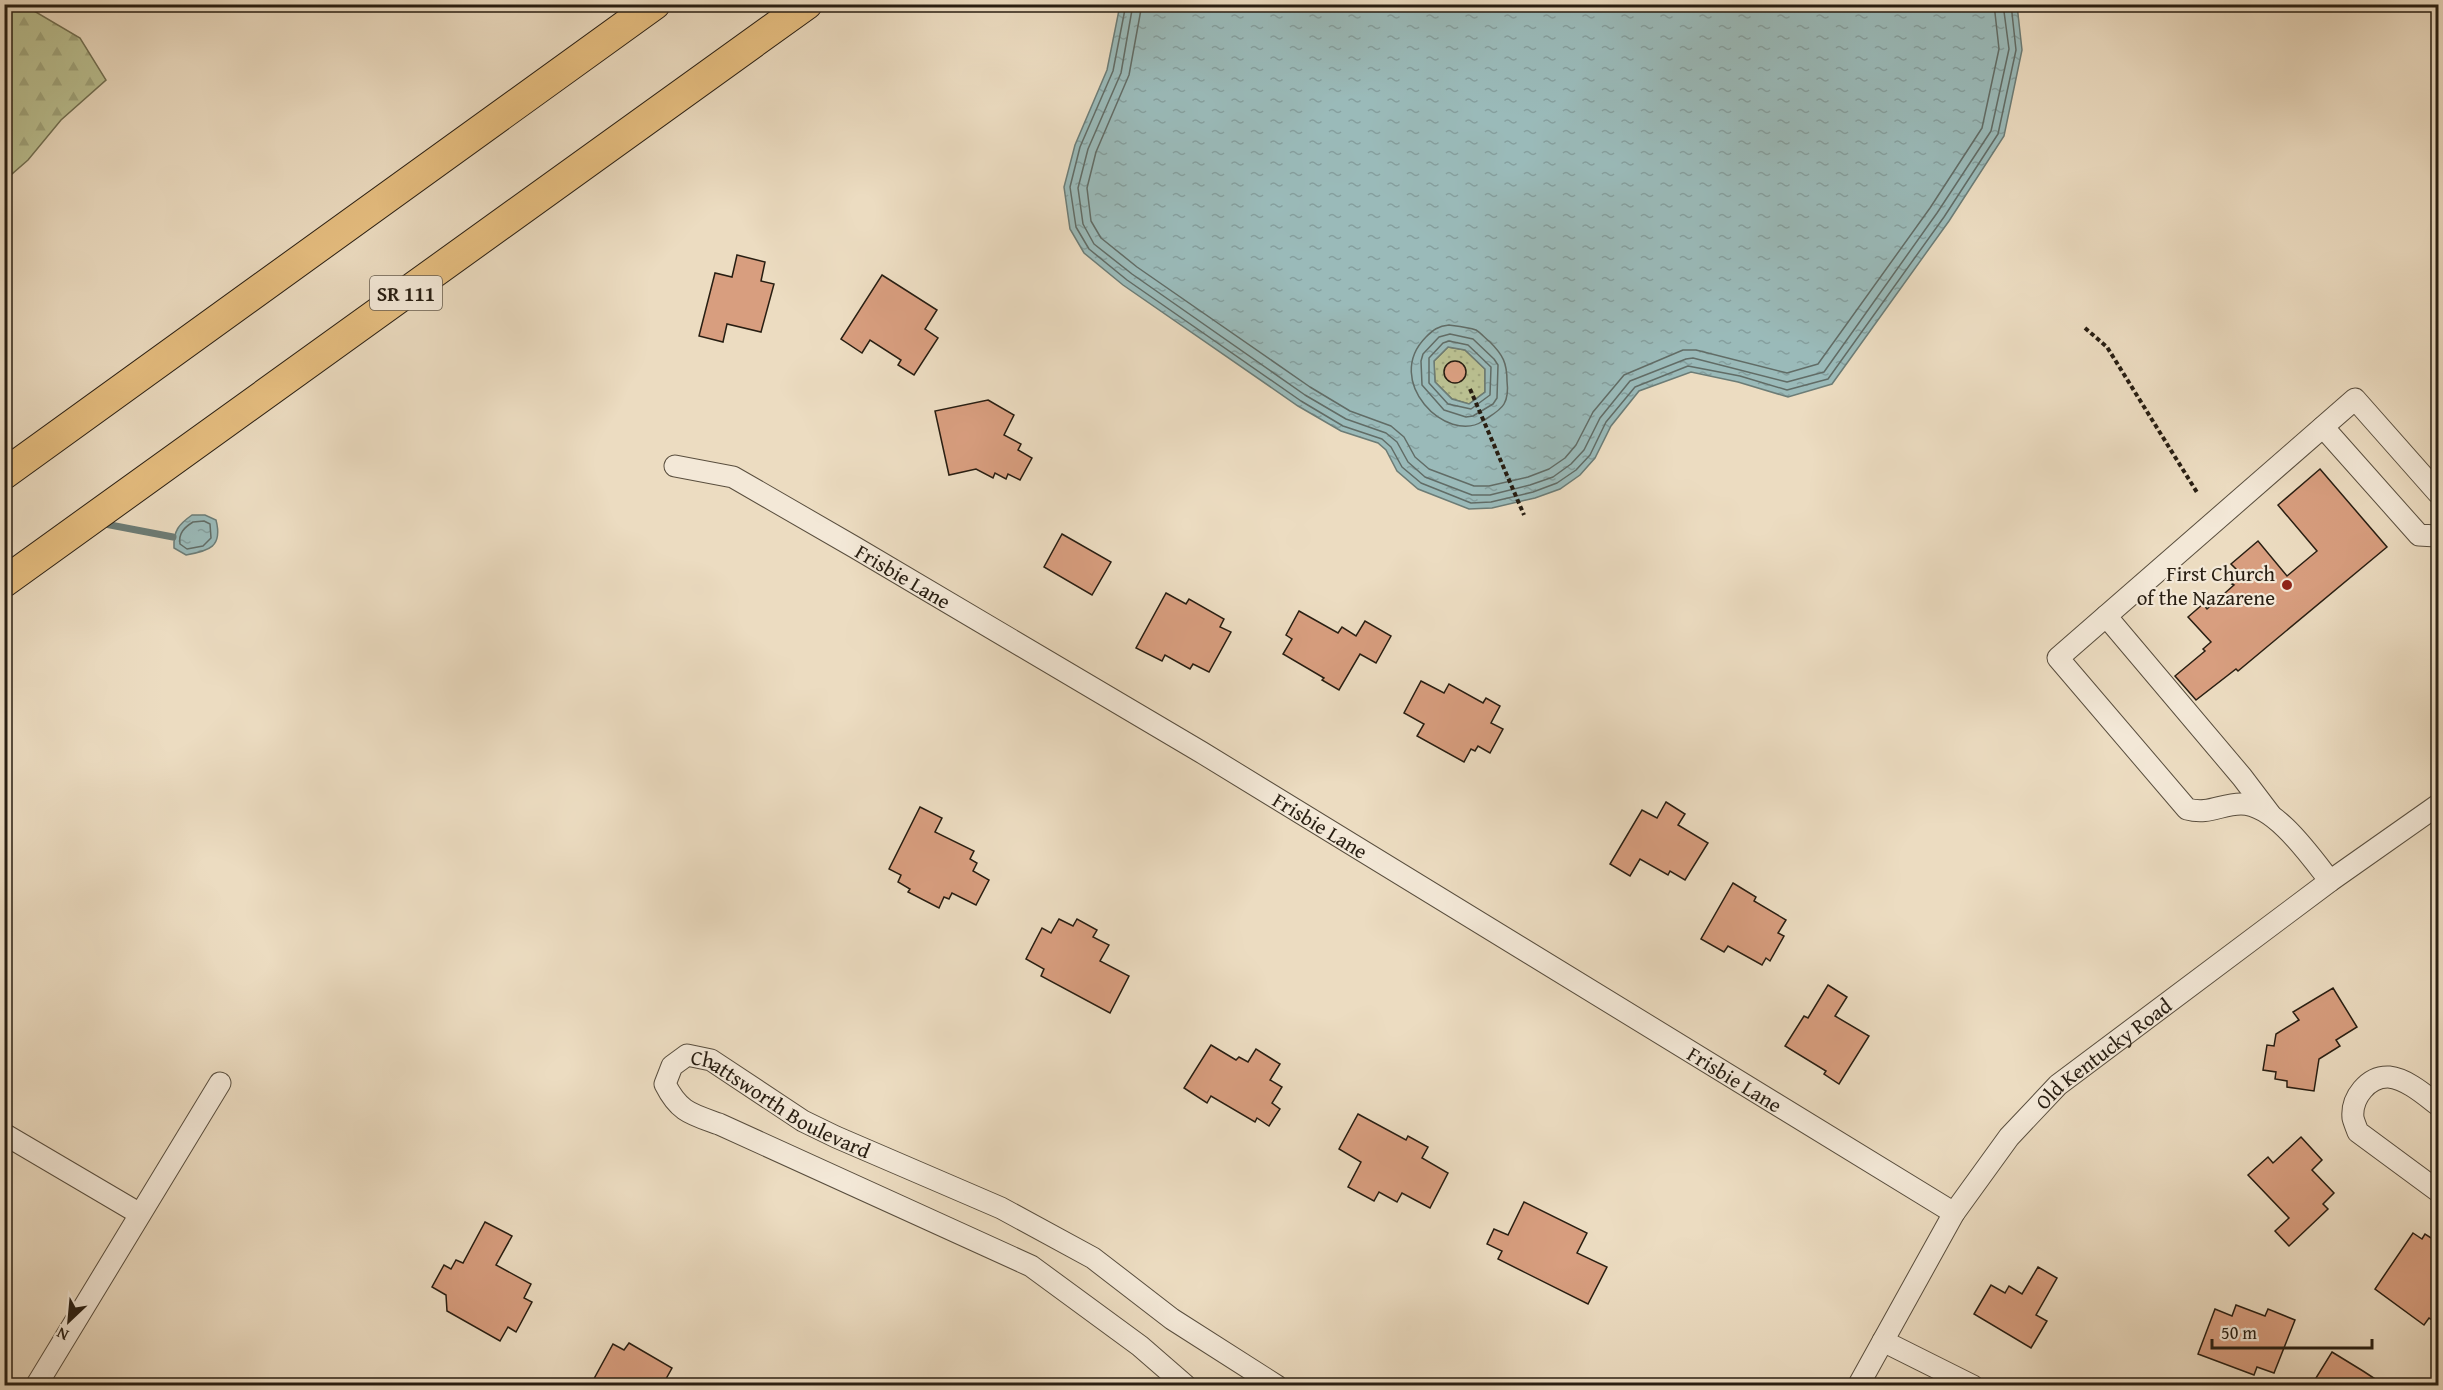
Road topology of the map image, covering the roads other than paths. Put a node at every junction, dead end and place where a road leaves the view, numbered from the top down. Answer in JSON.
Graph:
{"nodes":[{"id":1,"x":655,"y":4,"type":"edge"},
{"id":2,"x":807,"y":4,"type":"edge"},
{"id":3,"x":2323,"y":428,"type":"junction"},
{"id":4,"x":675,"y":466,"type":"dead end"},
{"id":5,"x":4,"y":474,"type":"edge"},
{"id":6,"x":2439,"y":493,"type":"edge"},
{"id":7,"x":2439,"y":533,"type":"edge"},
{"id":8,"x":4,"y":582,"type":"edge"},
{"id":9,"x":2106,"y":616,"type":"junction"},
{"id":10,"x":2436,"y":812,"type":"edge"},
{"id":11,"x":2271,"y":814,"type":"junction"},
{"id":12,"x":2331,"y":881,"type":"junction"},
{"id":13,"x":220,"y":1083,"type":"dead end"},
{"id":14,"x":2439,"y":1105,"type":"edge"},
{"id":15,"x":4,"y":1134,"type":"edge"},
{"id":16,"x":2439,"y":1191,"type":"edge"},
{"id":17,"x":1954,"y":1213,"type":"junction"},
{"id":18,"x":140,"y":1214,"type":"junction"},
{"id":19,"x":1883,"y":1341,"type":"junction"},
{"id":20,"x":36,"y":1386,"type":"edge"},
{"id":21,"x":1186,"y":1386,"type":"edge"},
{"id":22,"x":1277,"y":1386,"type":"edge"},
{"id":23,"x":1858,"y":1386,"type":"edge"},
{"id":24,"x":1973,"y":1386,"type":"edge"}],
"edges":[{"from":1,"to":5,"type":"highway"},
{"from":2,"to":8,"type":"highway","number":"SR 111"},
{"from":3,"to":6,"type":"street"},
{"from":3,"to":7,"type":"street"},
{"from":3,"to":9,"type":"street"},
{"from":4,"to":17,"type":"street","name":"Frisbie Lane"},
{"from":9,"to":11,"type":"street"},
{"from":9,"to":11,"type":"street"},
{"from":10,"to":12,"type":"street","name":"Old Kentucky Road"},
{"from":11,"to":12,"type":"street"},
{"from":12,"to":17,"type":"street","name":"Old Kentucky Road"},
{"from":13,"to":18,"type":"street"},
{"from":14,"to":16,"type":"street"},
{"from":15,"to":18,"type":"street"},
{"from":17,"to":19,"type":"street","name":"Old Kentucky Road"},
{"from":18,"to":20,"type":"street"},
{"from":19,"to":23,"type":"street","name":"Old Kentucky Road"},
{"from":19,"to":24,"type":"street"},
{"from":21,"to":22,"type":"street","name":"Chattsworth Boulevard"}]}
